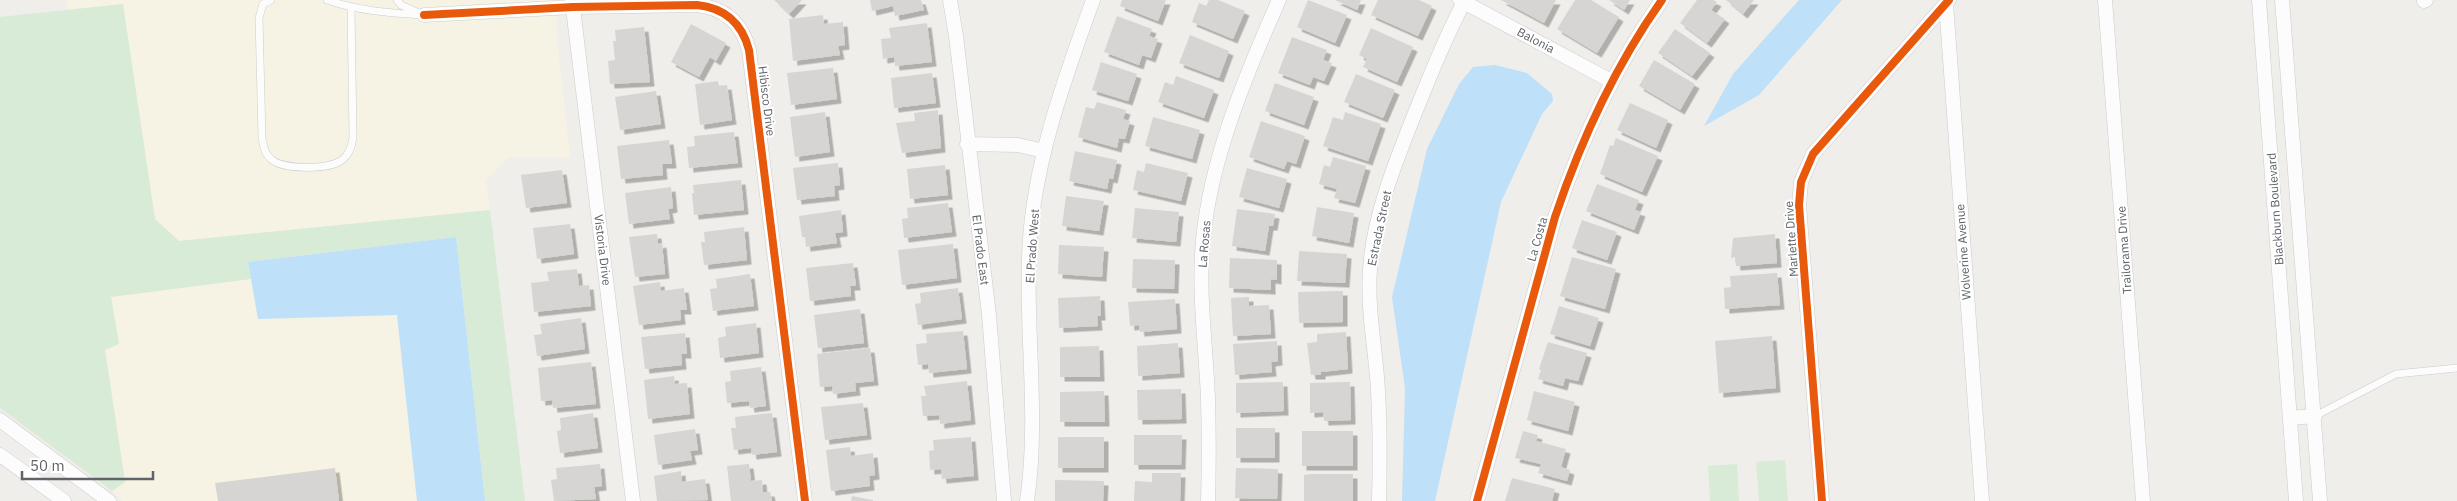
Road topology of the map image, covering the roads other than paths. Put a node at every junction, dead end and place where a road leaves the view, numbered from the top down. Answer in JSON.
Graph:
{"nodes":[{"id":1,"x":271,"y":0,"type":"edge"},
{"id":2,"x":327,"y":0,"type":"edge"},
{"id":3,"x":397,"y":0,"type":"edge"},
{"id":4,"x":950,"y":0,"type":"edge"},
{"id":5,"x":1093,"y":0,"type":"edge"},
{"id":6,"x":1279,"y":0,"type":"edge"},
{"id":7,"x":1662,"y":0,"type":"edge"},
{"id":8,"x":2106,"y":0,"type":"edge"},
{"id":9,"x":2259,"y":0,"type":"edge"},
{"id":10,"x":2282,"y":0,"type":"edge"},
{"id":11,"x":1463,"y":1,"type":"edge"},
{"id":12,"x":1948,"y":2,"type":"edge"},
{"id":13,"x":573,"y":3,"type":"edge"},
{"id":14,"x":351,"y":8,"type":"junction"},
{"id":15,"x":424,"y":15,"type":"junction"},
{"id":16,"x":1612,"y":81,"type":"junction"},
{"id":17,"x":967,"y":144,"type":"junction"},
{"id":18,"x":1044,"y":151,"type":"junction"},
{"id":19,"x":2457,"y":368,"type":"edge"},
{"id":20,"x":2315,"y":416,"type":"junction"},
{"id":21,"x":2290,"y":418,"type":"junction"},
{"id":22,"x":0,"y":420,"type":"edge"},
{"id":23,"x":0,"y":456,"type":"edge"},
{"id":24,"x":64,"y":501,"type":"edge"},
{"id":25,"x":109,"y":501,"type":"edge"},
{"id":26,"x":633,"y":501,"type":"edge"},
{"id":27,"x":805,"y":501,"type":"edge"},
{"id":28,"x":1004,"y":501,"type":"edge"},
{"id":29,"x":1027,"y":501,"type":"edge"},
{"id":30,"x":1208,"y":501,"type":"edge"},
{"id":31,"x":1379,"y":501,"type":"edge"},
{"id":32,"x":1477,"y":501,"type":"edge"},
{"id":33,"x":1822,"y":501,"type":"edge"},
{"id":34,"x":1982,"y":501,"type":"edge"},
{"id":35,"x":2143,"y":501,"type":"edge"},
{"id":36,"x":2296,"y":501,"type":"edge"},
{"id":37,"x":2320,"y":501,"type":"edge"}],
"edges":[{"from":1,"to":14,"type":"lane"},
{"from":2,"to":14,"type":"lane"},
{"from":3,"to":15,"type":"lane"},
{"from":4,"to":17,"type":"street","name":"El Prado East"},
{"from":5,"to":18,"type":"street","name":"El Prado West"},
{"from":6,"to":30,"type":"street","name":"La Rosas"},
{"from":7,"to":16,"type":"street","name":"La Costa"},
{"from":8,"to":35,"type":"street","name":"Trailorama Drive"},
{"from":9,"to":21,"type":"street","name":"Blackburn Boulevard"},
{"from":10,"to":20,"type":"street","name":"Blackburn Boulevard"},
{"from":11,"to":16,"type":"street","name":"Balonia"},
{"from":11,"to":31,"type":"street","name":"Estrada Street"},
{"from":12,"to":33,"type":"street","name":"Marlette Drive"},
{"from":12,"to":34,"type":"street","name":"Wolverine Avenue"},
{"from":13,"to":15,"type":"street","name":"Hibisco Drive"},
{"from":13,"to":26,"type":"street","name":"Vistoria Drive"},
{"from":13,"to":27,"type":"street","name":"Hibisco Drive"},
{"from":14,"to":15,"type":"lane"},
{"from":16,"to":32,"type":"street","name":"La Costa"},
{"from":17,"to":18,"type":"street"},
{"from":17,"to":28,"type":"street","name":"El Prado East"},
{"from":18,"to":29,"type":"street","name":"El Prado West"},
{"from":19,"to":20,"type":"lane"},
{"from":20,"to":21,"type":"street"},
{"from":20,"to":37,"type":"street","name":"Blackburn Boulevard"},
{"from":21,"to":36,"type":"street","name":"Blackburn Boulevard"},
{"from":22,"to":25,"type":"street"},
{"from":23,"to":24,"type":"street"}]}
